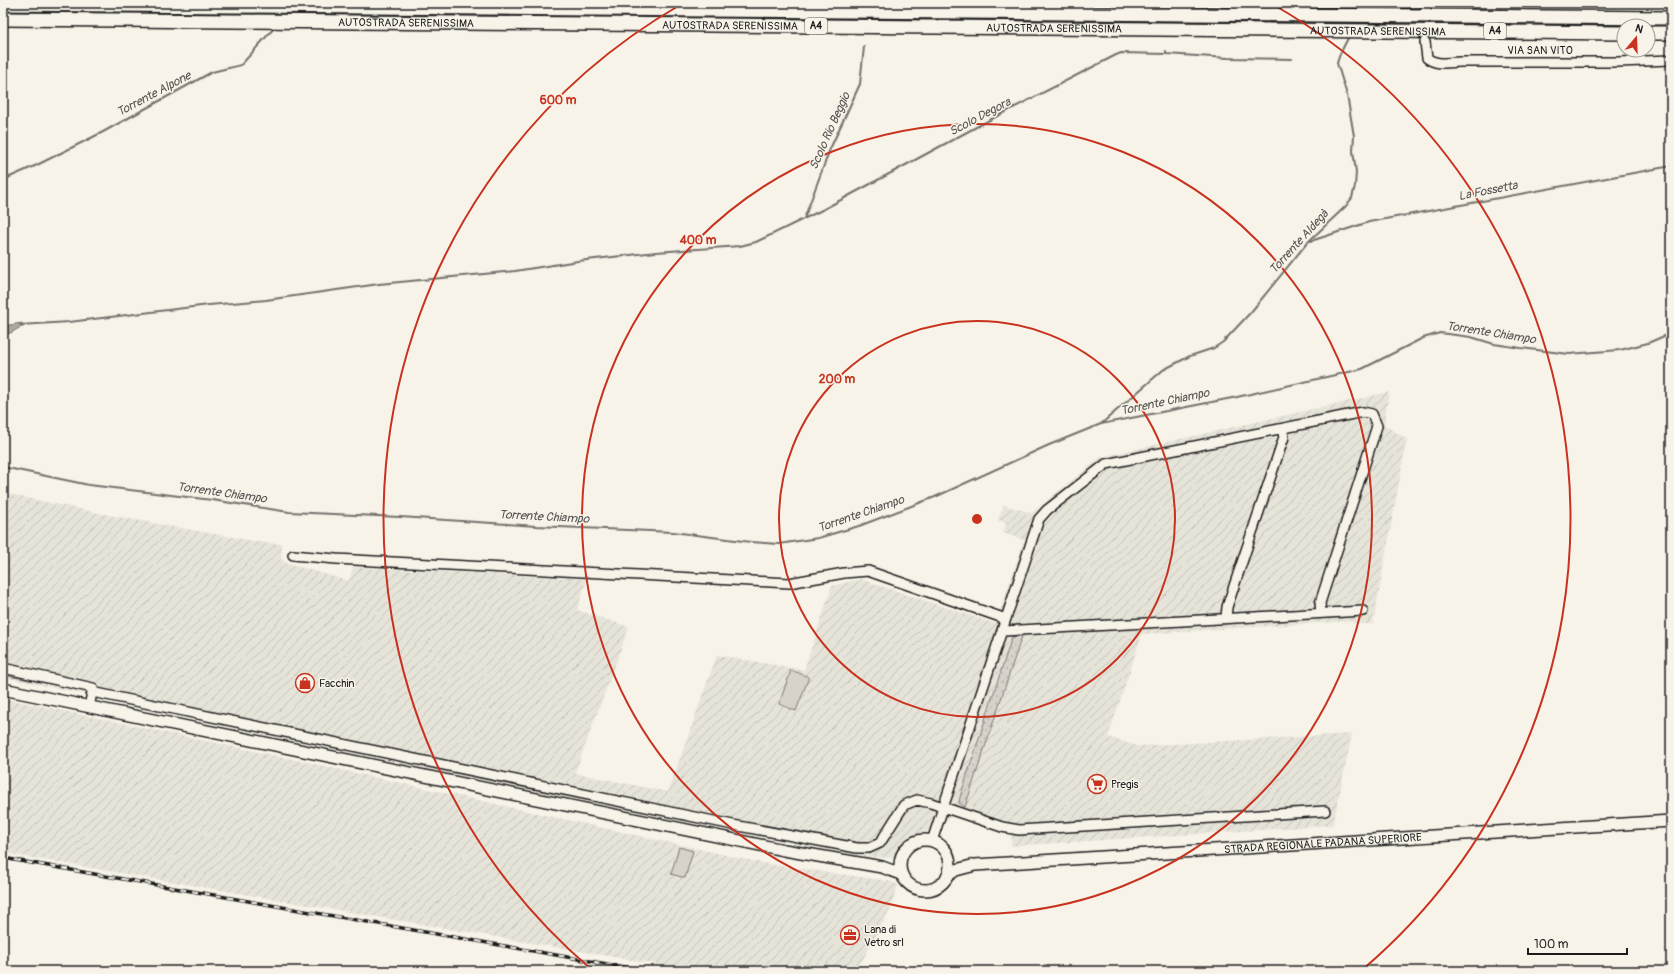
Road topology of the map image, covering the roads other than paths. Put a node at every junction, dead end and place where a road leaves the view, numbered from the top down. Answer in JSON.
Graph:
{"nodes":[{"id":1,"x":3,"y":4,"type":"edge"},
{"id":2,"x":1671,"y":18,"type":"edge"},
{"id":3,"x":3,"y":19,"type":"edge"},
{"id":4,"x":1616,"y":32,"type":"edge"},
{"id":5,"x":1656,"y":33,"type":"edge"},
{"id":6,"x":1671,"y":33,"type":"edge"},
{"id":7,"x":1425,"y":42,"type":"dead end"},
{"id":8,"x":1671,"y":60,"type":"edge"},
{"id":9,"x":1282,"y":428,"type":"junction"},
{"id":10,"x":293,"y":556,"type":"dead end"},
{"id":11,"x":1363,"y":611,"type":"dead end"},
{"id":12,"x":1321,"y":613,"type":"junction"},
{"id":13,"x":1226,"y":618,"type":"junction"},
{"id":14,"x":1006,"y":619,"type":"junction"},
{"id":15,"x":1003,"y":631,"type":"junction"},
{"id":16,"x":3,"y":668,"type":"edge"},
{"id":17,"x":3,"y":689,"type":"edge"},
{"id":18,"x":92,"y":692,"type":"junction"},
{"id":19,"x":89,"y":707,"type":"junction"},
{"id":20,"x":944,"y":807,"type":"junction"},
{"id":21,"x":1325,"y":811,"type":"dead end"},
{"id":22,"x":1671,"y":822,"type":"edge"},
{"id":23,"x":932,"y":841,"type":"junction"},
{"id":24,"x":946,"y":853,"type":"junction"},
{"id":25,"x":900,"y":858,"type":"junction"},
{"id":26,"x":862,"y":864,"type":"junction"},
{"id":27,"x":975,"y":865,"type":"junction"},
{"id":28,"x":901,"y":874,"type":"junction"},
{"id":29,"x":947,"y":876,"type":"junction"}],
"edges":[{"from":1,"to":2,"type":"highway","name":"AUTOSTRADA SERENISSIMA","number":"A4"},
{"from":3,"to":4,"type":"highway","name":"AUTOSTRADA SERENISSIMA","number":"A4"},
{"from":5,"to":6,"type":"highway"},
{"from":7,"to":8,"type":"street","name":"VIA SAN VITO"},
{"from":9,"to":12,"type":"street"},
{"from":9,"to":13,"type":"street"},
{"from":9,"to":14,"type":"street"},
{"from":10,"to":14,"type":"street"},
{"from":11,"to":12,"type":"street"},
{"from":12,"to":13,"type":"street"},
{"from":13,"to":15,"type":"street"},
{"from":14,"to":15,"type":"street"},
{"from":15,"to":20,"type":"street"},
{"from":16,"to":18,"type":"street"},
{"from":17,"to":19,"type":"main road"},
{"from":18,"to":19,"type":"street"},
{"from":18,"to":20,"type":"street"},
{"from":19,"to":26,"type":"main road"},
{"from":20,"to":21,"type":"street"},
{"from":20,"to":23,"type":"street"},
{"from":22,"to":27,"type":"main road","name":"STRADA REGIONALE PADANA SUPERIORE"},
{"from":23,"to":24,"type":"main road"},
{"from":23,"to":25,"type":"main road"},
{"from":24,"to":27,"type":"main road","name":"STRADA REGIONALE PADANA SUPERIORE"},
{"from":24,"to":29,"type":"main road"},
{"from":25,"to":26,"type":"main road"},
{"from":25,"to":28,"type":"main road"},
{"from":26,"to":28,"type":"main road"},
{"from":27,"to":29,"type":"main road","name":"STRADA REGIONALE PADANA SUPERIORE"},
{"from":28,"to":29,"type":"main road"}]}
